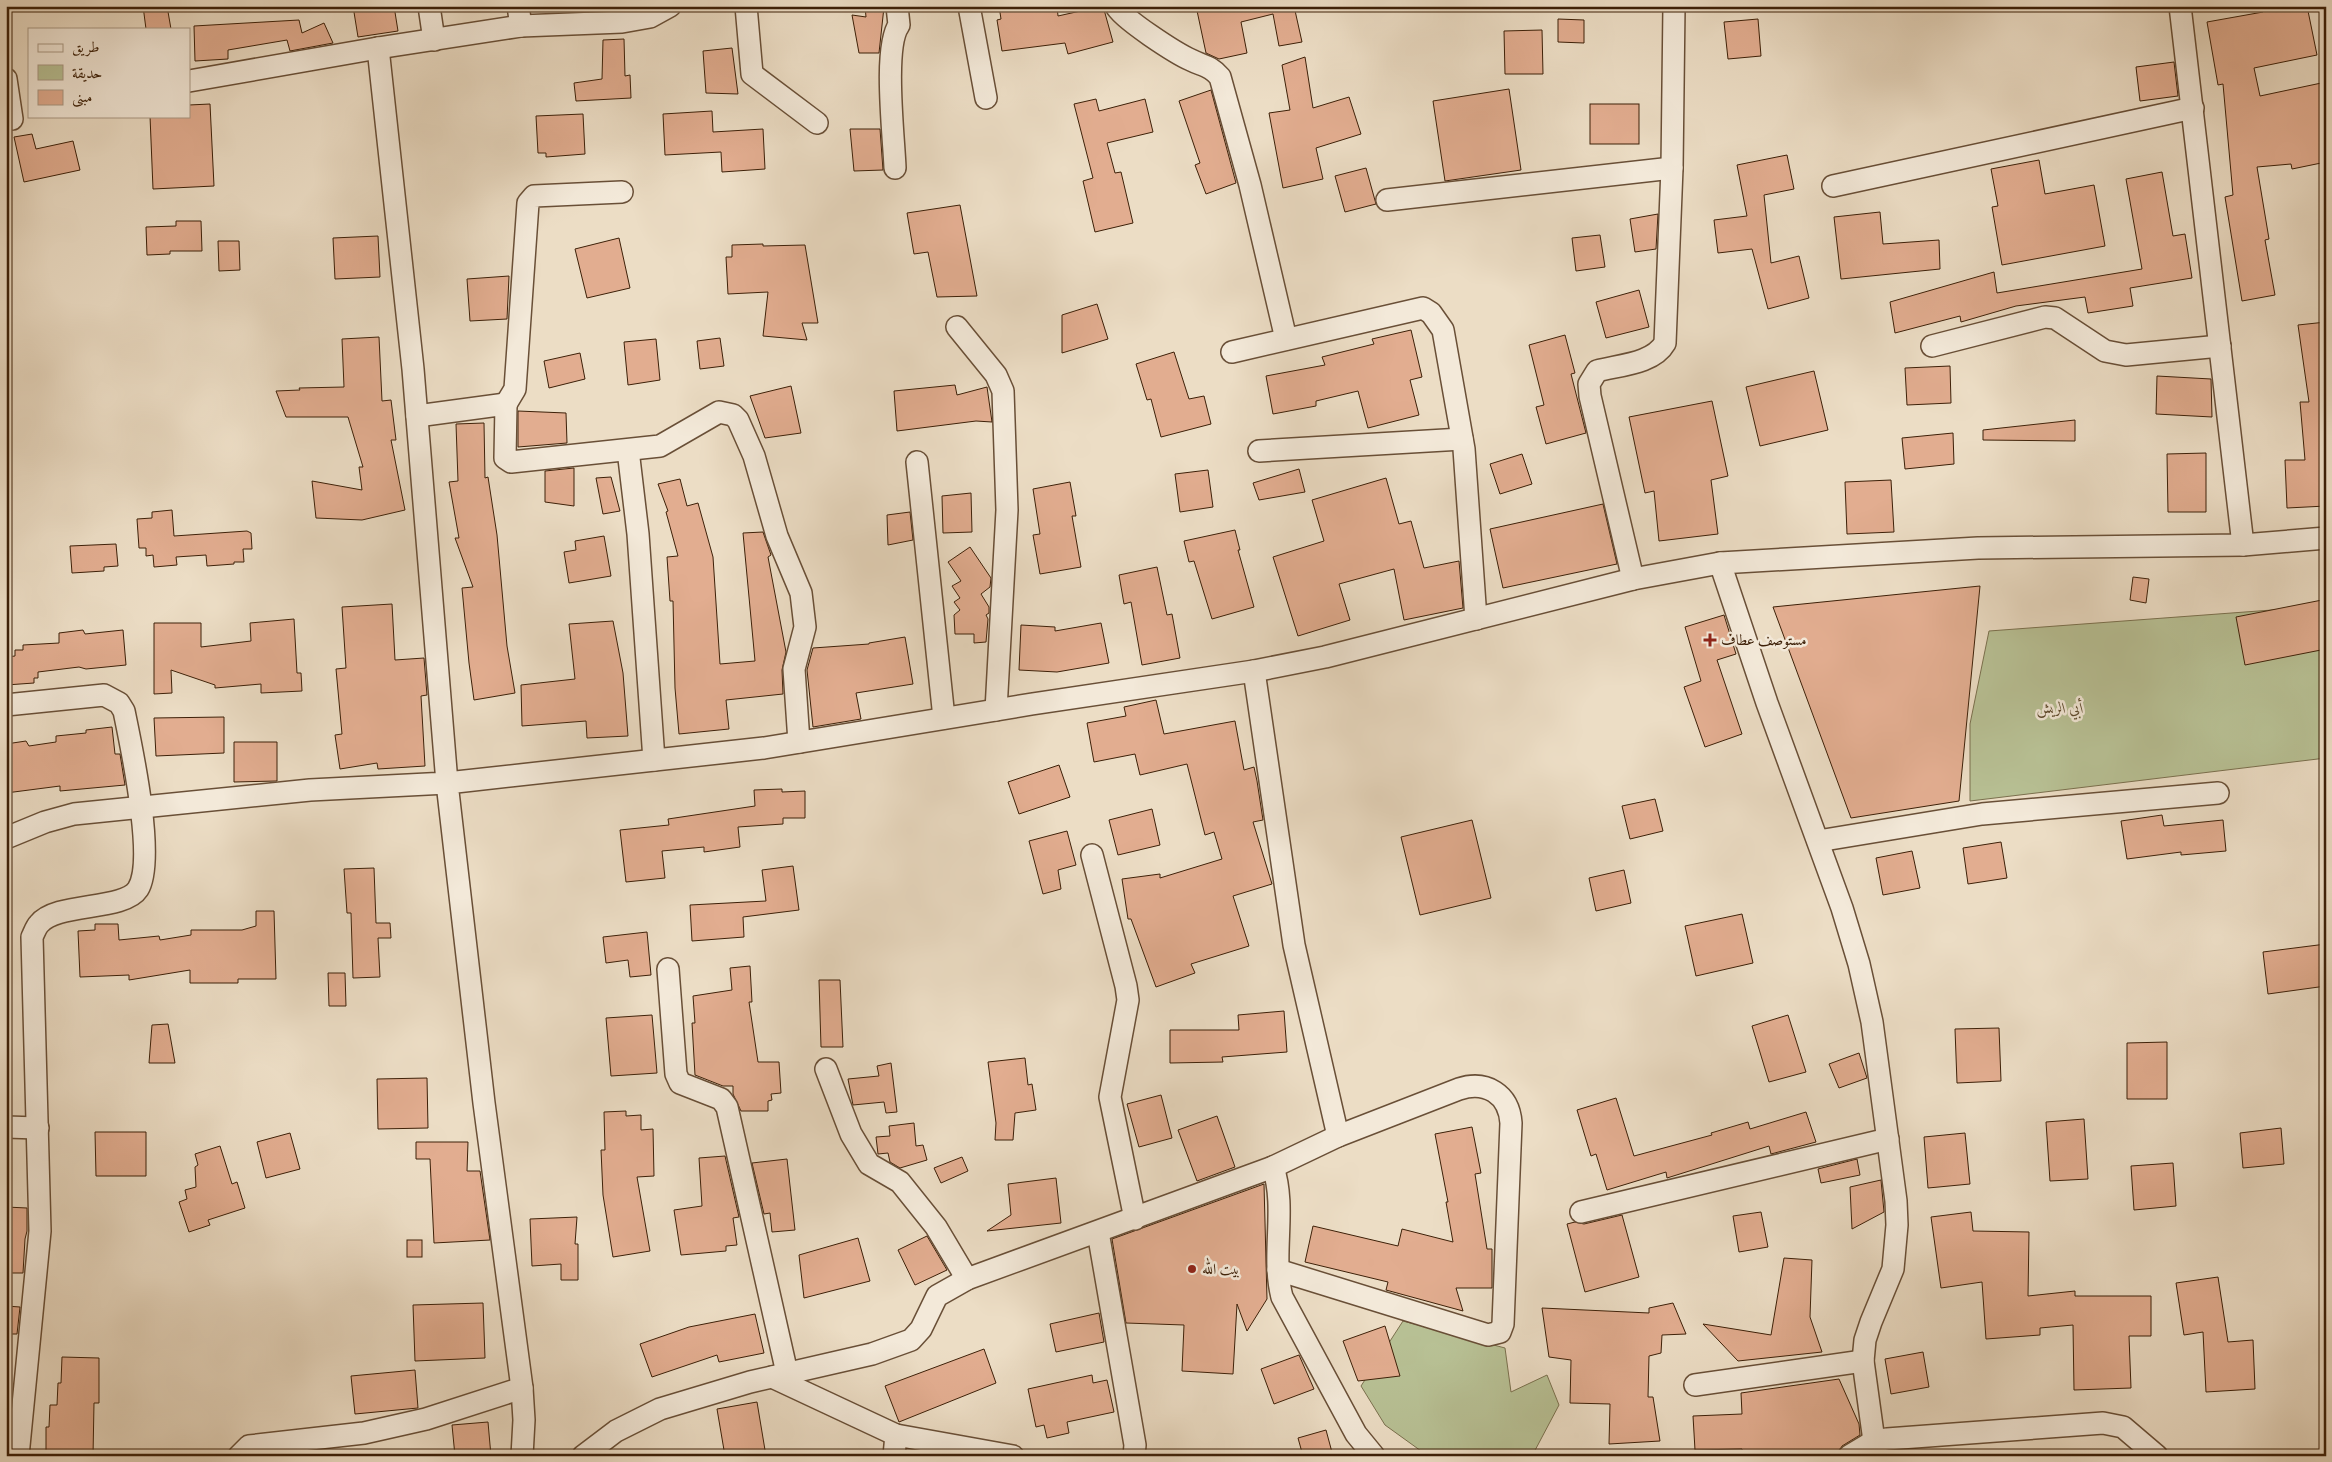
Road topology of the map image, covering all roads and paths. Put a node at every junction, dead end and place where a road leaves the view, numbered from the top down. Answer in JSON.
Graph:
{"nodes":[{"id":1,"x":430,"y":6,"type":"edge"},
{"id":2,"x":670,"y":6,"type":"edge"},
{"id":3,"x":746,"y":6,"type":"edge"},
{"id":4,"x":897,"y":6,"type":"edge"},
{"id":5,"x":969,"y":6,"type":"edge"},
{"id":6,"x":1116,"y":6,"type":"edge"},
{"id":7,"x":1674,"y":6,"type":"edge"},
{"id":8,"x":2180,"y":6,"type":"edge"},
{"id":9,"x":520,"y":16,"type":"edge"},
{"id":10,"x":434,"y":40,"type":"junction"},
{"id":11,"x":378,"y":48,"type":"junction"},
{"id":12,"x":6,"y":79,"type":"edge"},
{"id":13,"x":190,"y":81,"type":"edge"},
{"id":14,"x":986,"y":98,"type":"dead end"},
{"id":15,"x":2192,"y":108,"type":"junction"},
{"id":16,"x":16,"y":118,"type":"edge"},
{"id":17,"x":817,"y":123,"type":"dead end"},
{"id":18,"x":895,"y":168,"type":"dead end"},
{"id":19,"x":1672,"y":168,"type":"junction"},
{"id":20,"x":1834,"y":186,"type":"dead end"},
{"id":21,"x":622,"y":192,"type":"dead end"},
{"id":22,"x":1387,"y":200,"type":"dead end"},
{"id":23,"x":957,"y":327,"type":"dead end"},
{"id":24,"x":1286,"y":339,"type":"junction"},
{"id":25,"x":1932,"y":346,"type":"dead end"},
{"id":26,"x":2220,"y":346,"type":"junction"},
{"id":27,"x":1232,"y":352,"type":"dead end"},
{"id":28,"x":506,"y":404,"type":"junction"},
{"id":29,"x":416,"y":416,"type":"junction"},
{"id":30,"x":1462,"y":439,"type":"junction"},
{"id":31,"x":628,"y":450,"type":"junction"},
{"id":32,"x":1259,"y":451,"type":"dead end"},
{"id":33,"x":917,"y":462,"type":"dead end"},
{"id":34,"x":2326,"y":538,"type":"edge"},
{"id":35,"x":2243,"y":544,"type":"junction"},
{"id":36,"x":1720,"y":563,"type":"junction"},
{"id":37,"x":1633,"y":579,"type":"junction"},
{"id":38,"x":1476,"y":619,"type":"junction"},
{"id":39,"x":1254,"y":671,"type":"junction"},
{"id":40,"x":6,"y":705,"type":"edge"},
{"id":41,"x":996,"y":710,"type":"junction"},
{"id":42,"x":944,"y":718,"type":"junction"},
{"id":43,"x":799,"y":742,"type":"junction"},
{"id":44,"x":654,"y":760,"type":"junction"},
{"id":45,"x":447,"y":783,"type":"junction"},
{"id":46,"x":2218,"y":792,"type":"dead end"},
{"id":47,"x":142,"y":807,"type":"junction"},
{"id":48,"x":6,"y":838,"type":"edge"},
{"id":49,"x":1818,"y":841,"type":"junction"},
{"id":50,"x":1092,"y":855,"type":"dead end"},
{"id":51,"x":668,"y":969,"type":"dead end"},
{"id":52,"x":826,"y":1069,"type":"dead end"},
{"id":53,"x":6,"y":1127,"type":"edge"},
{"id":54,"x":38,"y":1128,"type":"junction"},
{"id":55,"x":1338,"y":1136,"type":"junction"},
{"id":56,"x":1888,"y":1138,"type":"junction"},
{"id":57,"x":1273,"y":1167,"type":"junction"},
{"id":58,"x":1580,"y":1212,"type":"dead end"},
{"id":59,"x":1136,"y":1219,"type":"junction"},
{"id":60,"x":1098,"y":1232,"type":"junction"},
{"id":61,"x":1278,"y":1270,"type":"junction"},
{"id":62,"x":967,"y":1279,"type":"junction"},
{"id":63,"x":1863,"y":1360,"type":"junction"},
{"id":64,"x":779,"y":1375,"type":"junction"},
{"id":65,"x":1696,"y":1385,"type":"dead end"},
{"id":66,"x":522,"y":1388,"type":"junction"},
{"id":67,"x":1874,"y":1441,"type":"junction"},
{"id":68,"x":895,"y":1446,"type":"edge"},
{"id":69,"x":310,"y":1448,"type":"edge"},
{"id":70,"x":585,"y":1455,"type":"edge"},
{"id":71,"x":18,"y":1456,"type":"edge"},
{"id":72,"x":239,"y":1456,"type":"edge"},
{"id":73,"x":522,"y":1456,"type":"edge"},
{"id":74,"x":1013,"y":1456,"type":"edge"},
{"id":75,"x":1134,"y":1456,"type":"edge"},
{"id":76,"x":1374,"y":1456,"type":"edge"},
{"id":77,"x":1849,"y":1456,"type":"edge"},
{"id":78,"x":2156,"y":1456,"type":"edge"}],
"edges":[{"from":1,"to":10,"type":"street"},
{"from":2,"to":9,"type":"street"},
{"from":3,"to":17,"type":"street"},
{"from":4,"to":18,"type":"street"},
{"from":5,"to":14,"type":"street"},
{"from":6,"to":24,"type":"street"},
{"from":7,"to":19,"type":"street"},
{"from":8,"to":15,"type":"street"},
{"from":9,"to":10,"type":"street"},
{"from":10,"to":11,"type":"street"},
{"from":11,"to":13,"type":"street"},
{"from":11,"to":29,"type":"street"},
{"from":12,"to":16,"type":"street"},
{"from":15,"to":20,"type":"street"},
{"from":15,"to":26,"type":"street"},
{"from":19,"to":22,"type":"street"},
{"from":19,"to":37,"type":"street"},
{"from":21,"to":28,"type":"street"},
{"from":23,"to":41,"type":"street"},
{"from":24,"to":27,"type":"street"},
{"from":24,"to":30,"type":"street"},
{"from":25,"to":26,"type":"street"},
{"from":26,"to":35,"type":"street"},
{"from":28,"to":29,"type":"street"},
{"from":28,"to":31,"type":"street"},
{"from":29,"to":45,"type":"street"},
{"from":30,"to":32,"type":"street"},
{"from":30,"to":38,"type":"street"},
{"from":31,"to":43,"type":"street"},
{"from":31,"to":44,"type":"street"},
{"from":33,"to":42,"type":"street"},
{"from":34,"to":35,"type":"street"},
{"from":35,"to":36,"type":"street"},
{"from":36,"to":37,"type":"street"},
{"from":36,"to":49,"type":"street"},
{"from":37,"to":38,"type":"street"},
{"from":38,"to":39,"type":"street"},
{"from":39,"to":41,"type":"street"},
{"from":39,"to":55,"type":"street"},
{"from":40,"to":47,"type":"street"},
{"from":41,"to":42,"type":"street"},
{"from":42,"to":43,"type":"street"},
{"from":43,"to":44,"type":"street"},
{"from":44,"to":45,"type":"street"},
{"from":45,"to":47,"type":"street"},
{"from":45,"to":66,"type":"street"},
{"from":46,"to":49,"type":"street"},
{"from":47,"to":48,"type":"street"},
{"from":47,"to":54,"type":"street"},
{"from":49,"to":56,"type":"street"},
{"from":50,"to":59,"type":"street"},
{"from":51,"to":64,"type":"street"},
{"from":52,"to":62,"type":"street"},
{"from":53,"to":54,"type":"street"},
{"from":54,"to":71,"type":"street"},
{"from":55,"to":57,"type":"street"},
{"from":55,"to":61,"type":"street"},
{"from":56,"to":58,"type":"street"},
{"from":56,"to":63,"type":"street"},
{"from":57,"to":59,"type":"street"},
{"from":57,"to":61,"type":"street"},
{"from":59,"to":60,"type":"street"},
{"from":60,"to":62,"type":"street"},
{"from":60,"to":75,"type":"street"},
{"from":61,"to":76,"type":"street"},
{"from":62,"to":64,"type":"street"},
{"from":63,"to":65,"type":"street"},
{"from":63,"to":67,"type":"street"},
{"from":64,"to":68,"type":"street"},
{"from":64,"to":70,"type":"street"},
{"from":66,"to":69,"type":"street"},
{"from":66,"to":73,"type":"street"},
{"from":67,"to":77,"type":"street"},
{"from":67,"to":78,"type":"street"},
{"from":68,"to":74,"type":"street"},
{"from":69,"to":72,"type":"street"}]}
